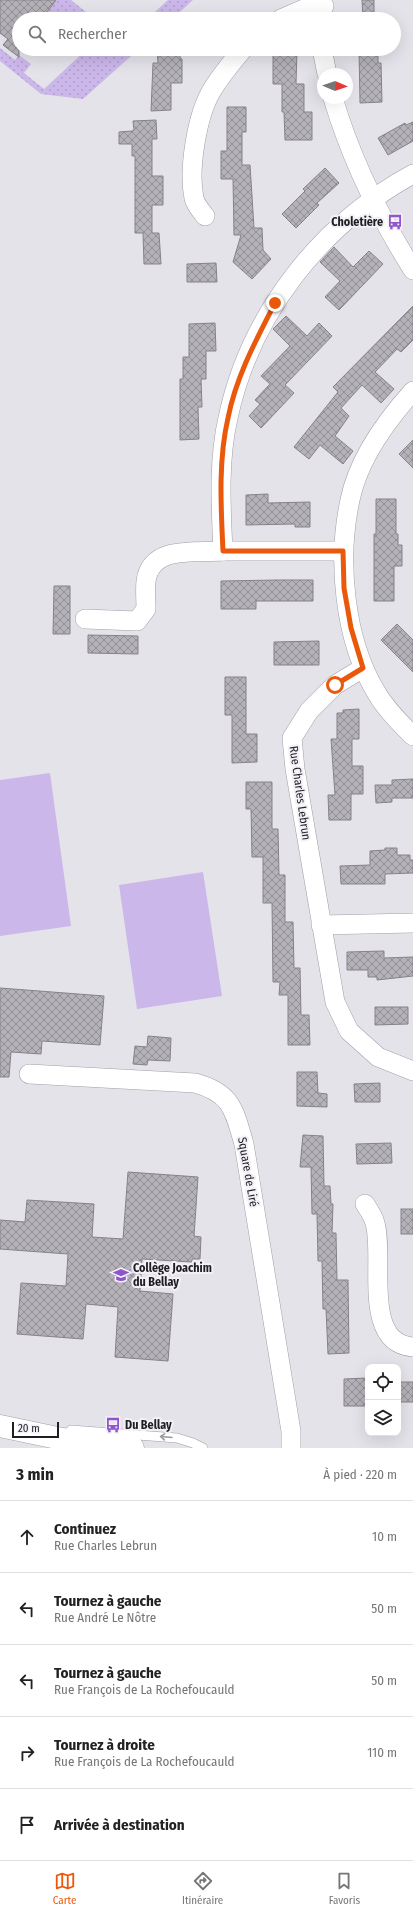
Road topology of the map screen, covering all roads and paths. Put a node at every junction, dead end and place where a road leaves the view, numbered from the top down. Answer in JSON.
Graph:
{"nodes":[{"id":1,"x":324,"y":8,"type":"edge"},
{"id":2,"x":297,"y":12,"type":"edge"},
{"id":3,"x":237,"y":56,"type":"edge"},
{"id":4,"x":323,"y":56,"type":"edge"},
{"id":5,"x":326,"y":68,"type":"edge"},
{"id":6,"x":335,"y":104,"type":"edge"},
{"id":7,"x":413,"y":174,"type":"edge"},
{"id":8,"x":372,"y":199,"type":"junction"},
{"id":9,"x":205,"y":216,"type":"dead end"},
{"id":10,"x":413,"y":270,"type":"edge"},
{"id":11,"x":413,"y":391,"type":"edge"},
{"id":12,"x":223,"y":551,"type":"junction"},
{"id":13,"x":343,"y":551,"type":"junction"},
{"id":14,"x":85,"y":620,"type":"dead end"},
{"id":15,"x":363,"y":668,"type":"junction"},
{"id":16,"x":413,"y":736,"type":"edge"},
{"id":17,"x":413,"y":923,"type":"edge"},
{"id":18,"x":321,"y":925,"type":"junction"},
{"id":19,"x":413,"y":1071,"type":"edge"},
{"id":20,"x":29,"y":1074,"type":"dead end"},
{"id":21,"x":365,"y":1204,"type":"dead end"},
{"id":22,"x":413,"y":1347,"type":"edge"},
{"id":23,"x":6,"y":1429,"type":"edge"},
{"id":24,"x":54,"y":1437,"type":"junction"},
{"id":25,"x":85,"y":1448,"type":"edge"},
{"id":26,"x":133,"y":1448,"type":"edge"},
{"id":27,"x":203,"y":1448,"type":"edge"},
{"id":28,"x":291,"y":1448,"type":"edge"}],
"edges":[{"from":1,"to":2,"type":"street"},
{"from":3,"to":9,"type":"street"},
{"from":4,"to":5,"type":"street"},
{"from":6,"to":8,"type":"street"},
{"from":7,"to":8,"type":"street"},
{"from":8,"to":10,"type":"street"},
{"from":8,"to":12,"type":"street"},
{"from":11,"to":13,"type":"street"},
{"from":12,"to":13,"type":"street"},
{"from":12,"to":14,"type":"street"},
{"from":13,"to":15,"type":"street"},
{"from":15,"to":16,"type":"street"},
{"from":15,"to":18,"type":"street","name":"Rue Charles Lebrun"},
{"from":17,"to":18,"type":"street"},
{"from":18,"to":19,"type":"street","name":"Rue Charles Lebrun"},
{"from":20,"to":28,"type":"street","name":"Square de Liré"},
{"from":21,"to":22,"type":"street"},
{"from":23,"to":24,"type":"main road"},
{"from":24,"to":25,"type":"lane"},
{"from":24,"to":26,"type":"main road"},
{"from":27,"to":24,"type":"lane","one_way":true}]}
